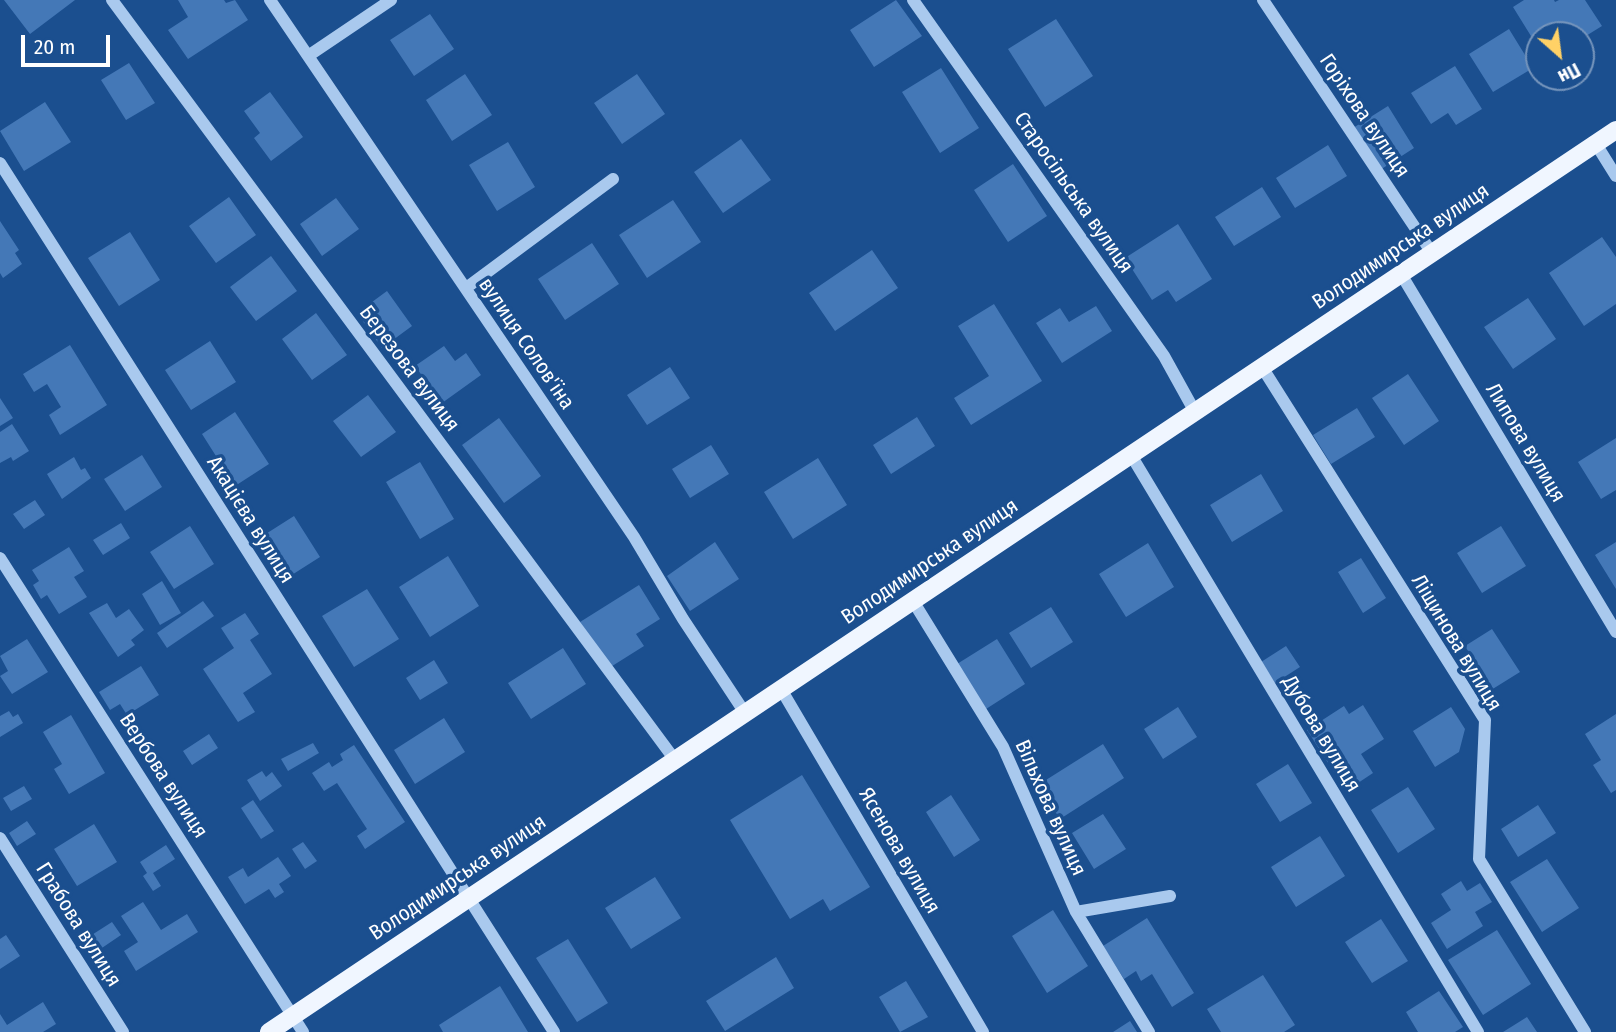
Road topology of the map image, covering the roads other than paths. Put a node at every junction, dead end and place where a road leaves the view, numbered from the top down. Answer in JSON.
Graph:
{"nodes":[{"id":1,"x":112,"y":0,"type":"edge"},
{"id":2,"x":270,"y":0,"type":"edge"},
{"id":3,"x":391,"y":0,"type":"edge"},
{"id":4,"x":914,"y":0,"type":"edge"},
{"id":5,"x":1263,"y":0,"type":"edge"},
{"id":6,"x":308,"y":56,"type":"junction"},
{"id":7,"x":1616,"y":131,"type":"edge"},
{"id":8,"x":1596,"y":144,"type":"junction"},
{"id":9,"x":0,"y":163,"type":"edge"},
{"id":10,"x":1616,"y":176,"type":"edge"},
{"id":11,"x":613,"y":179,"type":"dead end"},
{"id":12,"x":1432,"y":253,"type":"junction"},
{"id":13,"x":1401,"y":274,"type":"junction"},
{"id":14,"x":466,"y":288,"type":"junction"},
{"id":15,"x":1262,"y":367,"type":"junction"},
{"id":16,"x":1195,"y":412,"type":"junction"},
{"id":17,"x":1131,"y":455,"type":"junction"},
{"id":18,"x":0,"y":558,"type":"edge"},
{"id":19,"x":913,"y":601,"type":"junction"},
{"id":20,"x":1616,"y":632,"type":"edge"},
{"id":21,"x":781,"y":689,"type":"junction"},
{"id":22,"x":746,"y":713,"type":"junction"},
{"id":23,"x":675,"y":760,"type":"junction"},
{"id":24,"x":0,"y":838,"type":"edge"},
{"id":25,"x":1170,"y":897,"type":"dead end"},
{"id":26,"x":468,"y":899,"type":"junction"},
{"id":27,"x":1076,"y":912,"type":"junction"},
{"id":28,"x":293,"y":1015,"type":"junction"},
{"id":29,"x":123,"y":1032,"type":"edge"},
{"id":30,"x":269,"y":1032,"type":"edge"},
{"id":31,"x":303,"y":1032,"type":"edge"},
{"id":32,"x":554,"y":1032,"type":"edge"},
{"id":33,"x":983,"y":1032,"type":"edge"},
{"id":34,"x":1149,"y":1032,"type":"edge"},
{"id":35,"x":1478,"y":1032,"type":"edge"},
{"id":36,"x":1585,"y":1032,"type":"edge"}],
"edges":[{"from":1,"to":23,"type":"street","name":"Березова вулиця"},
{"from":2,"to":6,"type":"street","name":"вулиця Солов'їна"},
{"from":3,"to":6,"type":"street"},
{"from":4,"to":16,"type":"street","name":"Старосільська вулиця"},
{"from":5,"to":12,"type":"street","name":"Горіхова вулиця"},
{"from":6,"to":14,"type":"street","name":"вулиця Солов'їна"},
{"from":7,"to":8,"type":"main road","name":"Володимирська вулиця"},
{"from":8,"to":10,"type":"street"},
{"from":8,"to":12,"type":"main road","name":"Володимирська вулиця"},
{"from":9,"to":26,"type":"street","name":"Акацієва вулиця"},
{"from":11,"to":14,"type":"street"},
{"from":12,"to":13,"type":"main road","name":"Володимирська вулиця"},
{"from":13,"to":15,"type":"main road","name":"Володимирська вулиця"},
{"from":13,"to":20,"type":"street","name":"Липова вулиця"},
{"from":14,"to":22,"type":"street","name":"вулиця Солов'їна"},
{"from":15,"to":16,"type":"main road","name":"Володимирська вулиця"},
{"from":15,"to":36,"type":"street","name":"Ліщинова вулиця"},
{"from":16,"to":17,"type":"main road","name":"Володимирська вулиця"},
{"from":17,"to":19,"type":"main road","name":"Володимирська вулиця"},
{"from":17,"to":35,"type":"street","name":"Дубова вулиця"},
{"from":18,"to":28,"type":"street","name":"Вербова вулиця"},
{"from":19,"to":21,"type":"main road","name":"Володимирська вулиця"},
{"from":19,"to":27,"type":"street","name":"Вільхова вулиця"},
{"from":21,"to":22,"type":"main road","name":"Володимирська вулиця"},
{"from":21,"to":33,"type":"street","name":"Ясенова вулиця"},
{"from":22,"to":23,"type":"main road","name":"Володимирська вулиця"},
{"from":23,"to":26,"type":"main road","name":"Володимирська вулиця"},
{"from":24,"to":29,"type":"street","name":"Грабова вулиця"},
{"from":25,"to":27,"type":"street"},
{"from":26,"to":28,"type":"main road","name":"Володимирська вулиця"},
{"from":26,"to":32,"type":"street","name":"Акацієва вулиця"},
{"from":27,"to":34,"type":"street","name":"Вільхова вулиця"},
{"from":28,"to":30,"type":"main road","name":"Володимирська вулиця"},
{"from":28,"to":31,"type":"street","name":"Вербова вулиця"}]}
